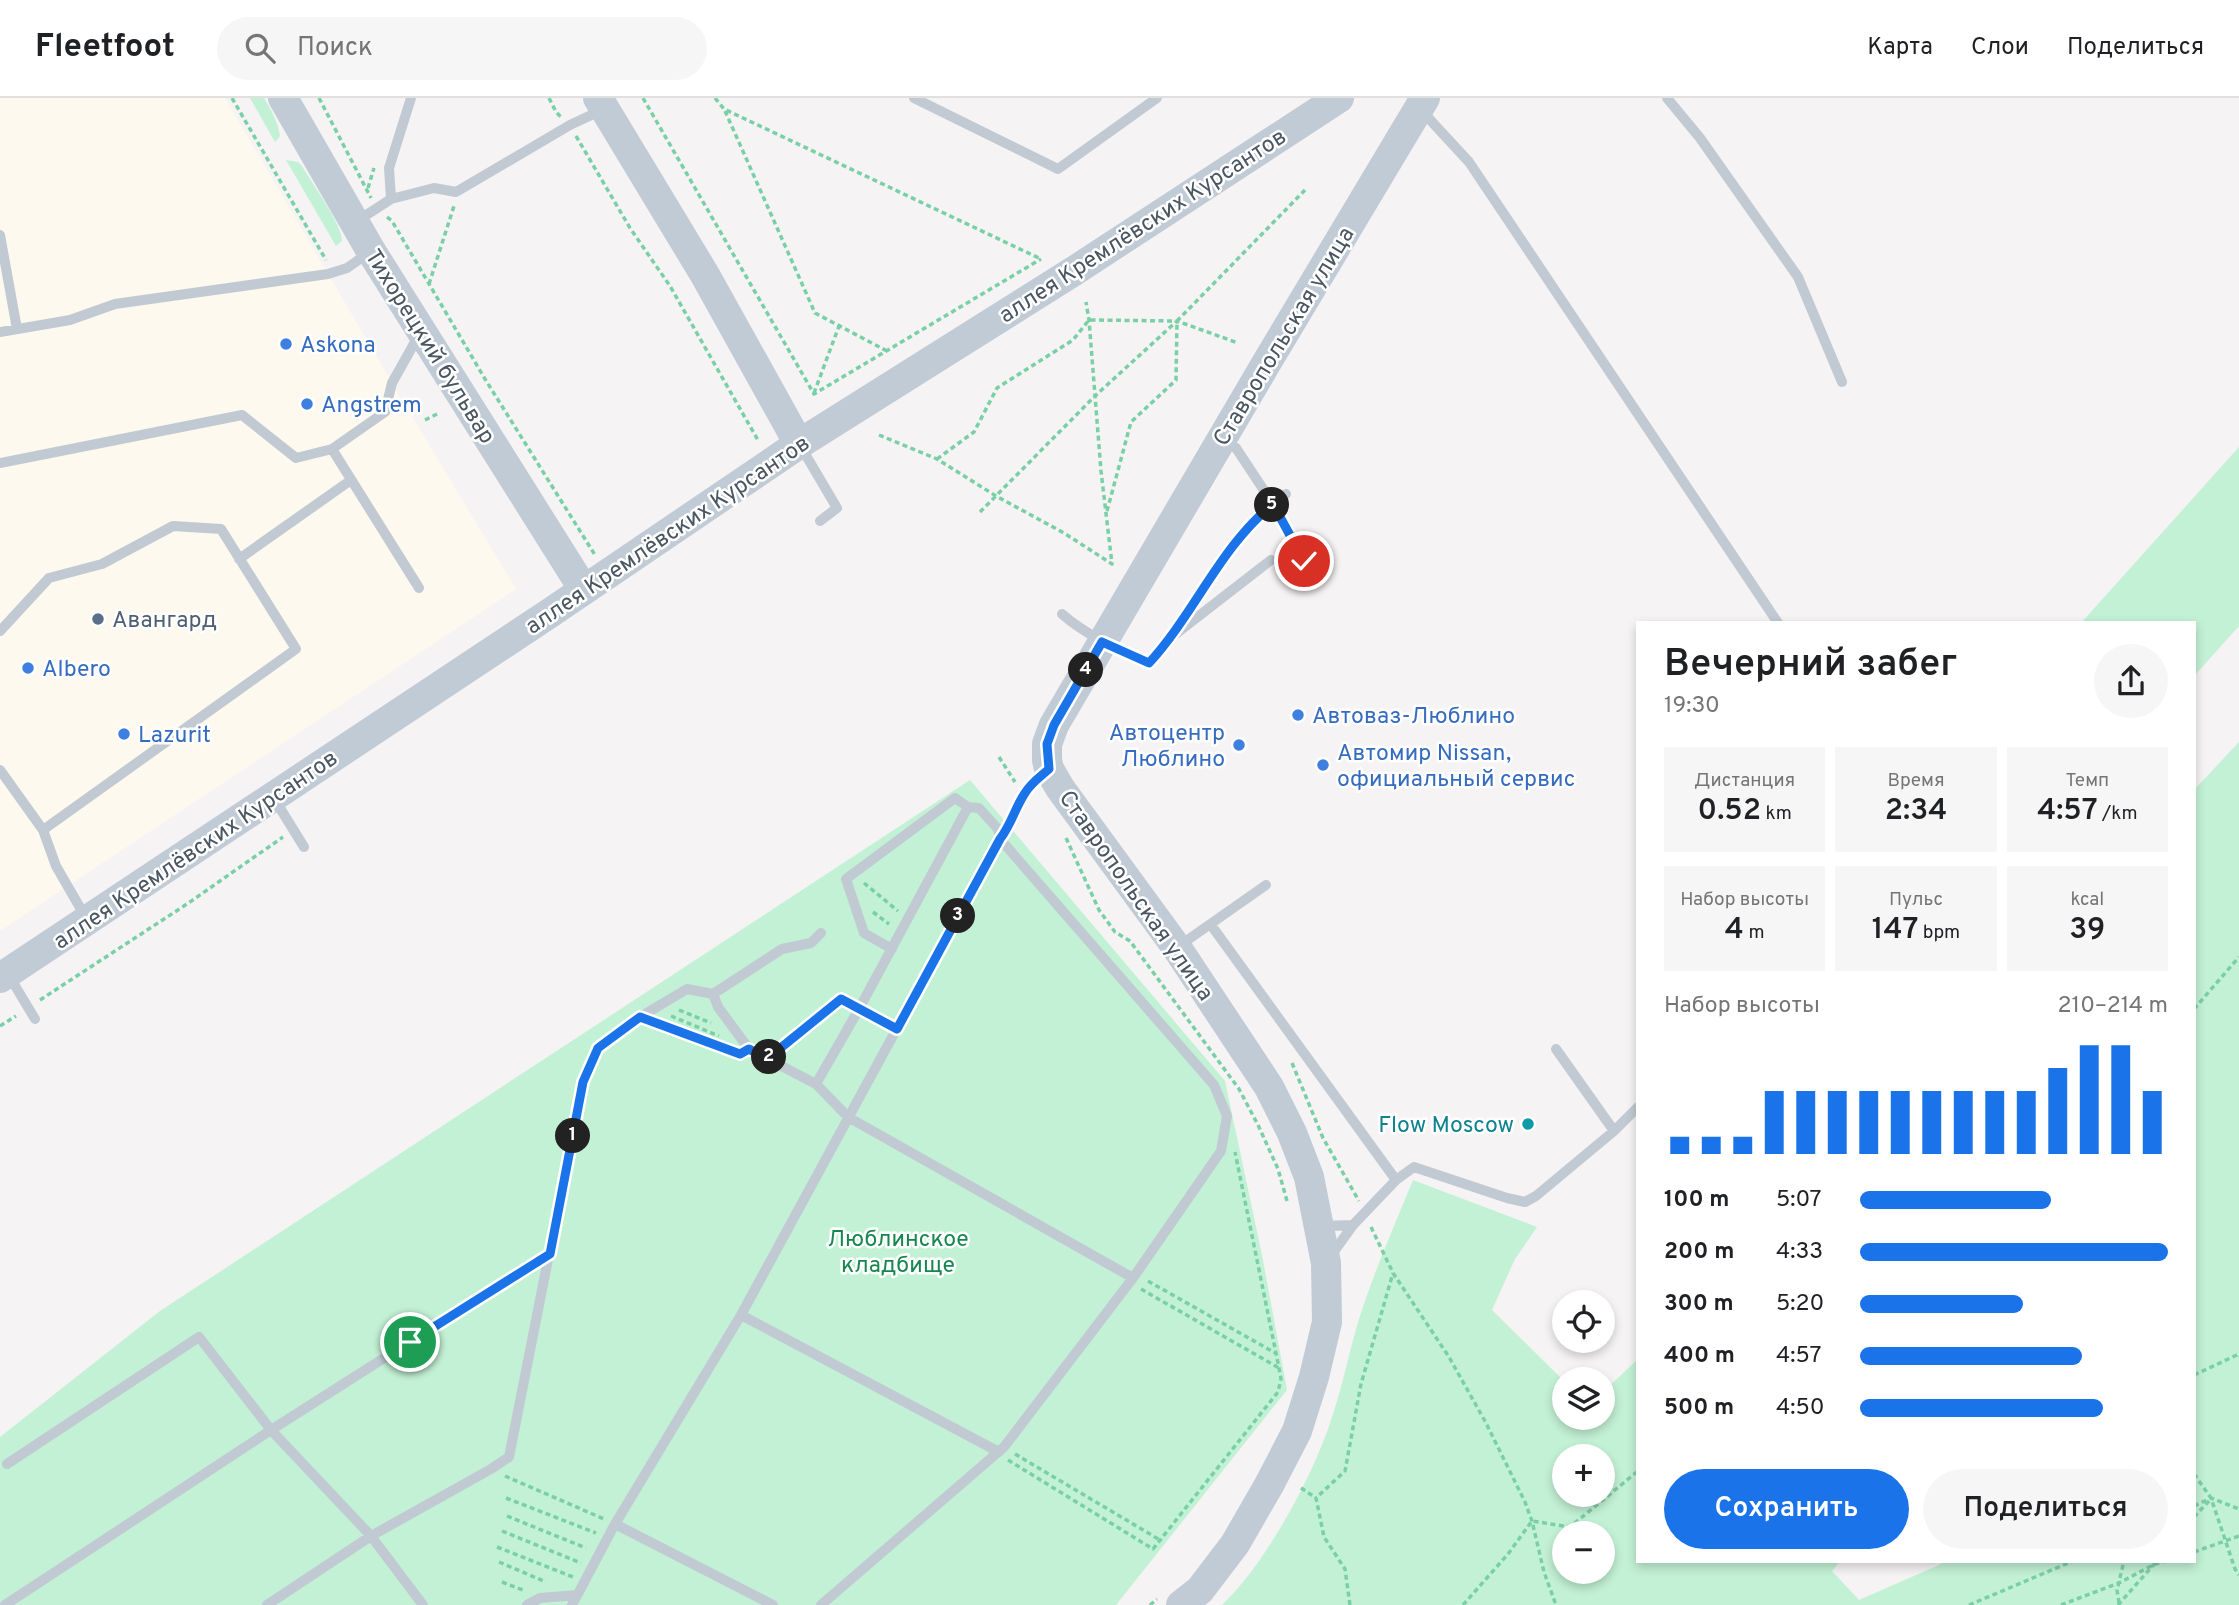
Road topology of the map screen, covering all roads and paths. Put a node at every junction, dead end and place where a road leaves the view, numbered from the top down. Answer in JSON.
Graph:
{"nodes":[{"id":1,"x":232,"y":98,"type":"edge"},
{"id":2,"x":283,"y":98,"type":"edge"},
{"id":3,"x":319,"y":98,"type":"edge"},
{"id":4,"x":411,"y":98,"type":"edge"},
{"id":5,"x":549,"y":98,"type":"edge"},
{"id":6,"x":643,"y":98,"type":"edge"},
{"id":7,"x":715,"y":98,"type":"edge"},
{"id":8,"x":914,"y":98,"type":"edge"},
{"id":9,"x":1157,"y":98,"type":"edge"},
{"id":10,"x":1339,"y":98,"type":"edge"},
{"id":11,"x":1667,"y":98,"type":"edge"},
{"id":12,"x":601,"y":101,"type":"edge"},
{"id":13,"x":1413,"y":108,"type":"edge"},
{"id":14,"x":724,"y":109,"type":"junction"},
{"id":15,"x":570,"y":125,"type":"junction"},
{"id":16,"x":1306,"y":190,"type":"dead end"},
{"id":17,"x":391,"y":199,"type":"junction"},
{"id":18,"x":454,"y":203,"type":"dead end"},
{"id":19,"x":366,"y":215,"type":"junction"},
{"id":20,"x":0,"y":236,"type":"edge"},
{"id":21,"x":371,"y":251,"type":"junction"},
{"id":22,"x":333,"y":272,"type":"junction"},
{"id":23,"x":429,"y":284,"type":"junction"},
{"id":24,"x":1086,"y":302,"type":"dead end"},
{"id":25,"x":1089,"y":320,"type":"junction"},
{"id":26,"x":1177,"y":321,"type":"junction"},
{"id":27,"x":839,"y":326,"type":"junction"},
{"id":28,"x":17,"y":329,"type":"junction"},
{"id":29,"x":421,"y":331,"type":"junction"},
{"id":30,"x":0,"y":332,"type":"edge"},
{"id":31,"x":1238,"y":343,"type":"dead end"},
{"id":32,"x":887,"y":351,"type":"junction"},
{"id":33,"x":1842,"y":382,"type":"dead end"},
{"id":34,"x":814,"y":394,"type":"junction"},
{"id":35,"x":1095,"y":396,"type":"junction"},
{"id":36,"x":438,"y":414,"type":"dead end"},
{"id":37,"x":425,"y":420,"type":"dead end"},
{"id":38,"x":879,"y":435,"type":"dead end"},
{"id":39,"x":1220,"y":442,"type":"junction"},
{"id":40,"x":799,"y":444,"type":"junction"},
{"id":41,"x":763,"y":448,"type":"dead end"},
{"id":42,"x":332,"y":449,"type":"junction"},
{"id":43,"x":937,"y":459,"type":"junction"},
{"id":44,"x":0,"y":463,"type":"edge"},
{"id":45,"x":351,"y":480,"type":"junction"},
{"id":46,"x":1286,"y":494,"type":"dead end"},
{"id":47,"x":996,"y":496,"type":"junction"},
{"id":48,"x":1273,"y":504,"type":"junction"},
{"id":49,"x":980,"y":512,"type":"dead end"},
{"id":50,"x":1106,"y":513,"type":"junction"},
{"id":51,"x":820,"y":521,"type":"dead end"},
{"id":52,"x":605,"y":548,"type":"dead end"},
{"id":53,"x":239,"y":559,"type":"junction"},
{"id":54,"x":1271,"y":560,"type":"dead end"},
{"id":55,"x":1304,"y":561,"type":"dead end"},
{"id":56,"x":419,"y":588,"type":"dead end"},
{"id":57,"x":584,"y":590,"type":"junction"},
{"id":58,"x":1062,"y":614,"type":"dead end"},
{"id":59,"x":1777,"y":621,"type":"edge"},
{"id":60,"x":0,"y":631,"type":"edge"},
{"id":61,"x":1173,"y":636,"type":"junction"},
{"id":62,"x":1102,"y":642,"type":"junction"},
{"id":63,"x":1049,"y":769,"type":"junction"},
{"id":64,"x":0,"y":770,"type":"edge"},
{"id":65,"x":273,"y":797,"type":"junction"},
{"id":66,"x":968,"y":807,"type":"junction"},
{"id":67,"x":43,"y":830,"type":"junction"},
{"id":68,"x":293,"y":830,"type":"junction"},
{"id":69,"x":1000,"y":839,"type":"junction"},
{"id":70,"x":304,"y":847,"type":"dead end"},
{"id":71,"x":853,"y":874,"type":"junction"},
{"id":72,"x":1266,"y":885,"type":"dead end"},
{"id":73,"x":852,"y":896,"type":"junction"},
{"id":74,"x":908,"y":919,"type":"junction"},
{"id":75,"x":88,"y":921,"type":"junction"},
{"id":76,"x":1211,"y":925,"type":"junction"},
{"id":77,"x":821,"y":933,"type":"dead end"},
{"id":78,"x":901,"y":933,"type":"junction"},
{"id":79,"x":1177,"y":948,"type":"junction"},
{"id":80,"x":892,"y":949,"type":"junction"},
{"id":81,"x":2239,"y":957,"type":"edge"},
{"id":82,"x":4,"y":975,"type":"edge"},
{"id":83,"x":713,"y":994,"type":"junction"},
{"id":84,"x":658,"y":1006,"type":"junction"},
{"id":85,"x":2196,"y":1007,"type":"edge"},
{"id":86,"x":29,"y":1008,"type":"junction"},
{"id":87,"x":859,"y":1009,"type":"junction"},
{"id":88,"x":640,"y":1017,"type":"junction"},
{"id":89,"x":36,"y":1019,"type":"dead end"},
{"id":90,"x":732,"y":1026,"type":"junction"},
{"id":91,"x":0,"y":1027,"type":"edge"},
{"id":92,"x":897,"y":1029,"type":"junction"},
{"id":93,"x":741,"y":1038,"type":"junction"},
{"id":94,"x":749,"y":1049,"type":"junction"},
{"id":95,"x":1556,"y":1049,"type":"dead end"},
{"id":96,"x":1286,"y":1055,"type":"dead end"},
{"id":97,"x":767,"y":1059,"type":"junction"},
{"id":98,"x":816,"y":1084,"type":"junction"},
{"id":99,"x":1636,"y":1109,"type":"edge"},
{"id":100,"x":1227,"y":1116,"type":"junction"},
{"id":101,"x":848,"y":1117,"type":"junction"},
{"id":102,"x":1614,"y":1131,"type":"junction"},
{"id":103,"x":1396,"y":1180,"type":"junction"},
{"id":104,"x":1365,"y":1213,"type":"junction"},
{"id":105,"x":1353,"y":1225,"type":"junction"},
{"id":106,"x":1320,"y":1226,"type":"junction"},
{"id":107,"x":550,"y":1254,"type":"junction"},
{"id":108,"x":1325,"y":1263,"type":"junction"},
{"id":109,"x":1393,"y":1273,"type":"junction"},
{"id":110,"x":1133,"y":1278,"type":"junction"},
{"id":111,"x":741,"y":1315,"type":"junction"},
{"id":112,"x":1277,"y":1354,"type":"junction"},
{"id":113,"x":2239,"y":1354,"type":"edge"},
{"id":114,"x":1279,"y":1367,"type":"junction"},
{"id":115,"x":2196,"y":1374,"type":"edge"},
{"id":116,"x":271,"y":1430,"type":"junction"},
{"id":117,"x":1001,"y":1450,"type":"junction"},
{"id":118,"x":7,"y":1464,"type":"dead end"},
{"id":119,"x":491,"y":1469,"type":"junction"},
{"id":120,"x":1636,"y":1473,"type":"edge"},
{"id":121,"x":2196,"y":1477,"type":"edge"},
{"id":122,"x":1301,"y":1489,"type":"dead end"},
{"id":123,"x":506,"y":1498,"type":"dead end"},
{"id":124,"x":1316,"y":1498,"type":"junction"},
{"id":125,"x":2211,"y":1498,"type":"junction"},
{"id":126,"x":2196,"y":1505,"type":"edge"},
{"id":127,"x":2239,"y":1509,"type":"edge"},
{"id":128,"x":2196,"y":1515,"type":"edge"},
{"id":129,"x":507,"y":1516,"type":"dead end"},
{"id":130,"x":1532,"y":1521,"type":"junction"},
{"id":131,"x":615,"y":1524,"type":"junction"},
{"id":132,"x":502,"y":1531,"type":"dead end"},
{"id":133,"x":371,"y":1536,"type":"junction"},
{"id":134,"x":2239,"y":1536,"type":"edge"},
{"id":135,"x":608,"y":1538,"type":"junction"},
{"id":136,"x":1160,"y":1540,"type":"junction"},
{"id":137,"x":2225,"y":1541,"type":"junction"},
{"id":138,"x":497,"y":1547,"type":"dead end"},
{"id":139,"x":2196,"y":1551,"type":"edge"},
{"id":140,"x":599,"y":1553,"type":"junction"},
{"id":141,"x":499,"y":1562,"type":"dead end"},
{"id":142,"x":2068,"y":1563,"type":"edge"},
{"id":143,"x":2124,"y":1563,"type":"edge"},
{"id":144,"x":2155,"y":1563,"type":"edge"},
{"id":145,"x":593,"y":1567,"type":"junction"},
{"id":146,"x":2239,"y":1575,"type":"edge"},
{"id":147,"x":585,"y":1582,"type":"junction"},
{"id":148,"x":2119,"y":1583,"type":"junction"},
{"id":149,"x":575,"y":1600,"type":"edge"},
{"id":150,"x":2118,"y":1604,"type":"edge"},
{"id":151,"x":5,"y":1605,"type":"edge"},
{"id":152,"x":267,"y":1605,"type":"edge"},
{"id":153,"x":423,"y":1605,"type":"edge"},
{"id":154,"x":527,"y":1605,"type":"edge"},
{"id":155,"x":773,"y":1605,"type":"edge"},
{"id":156,"x":821,"y":1605,"type":"edge"},
{"id":157,"x":1181,"y":1605,"type":"edge"},
{"id":158,"x":1350,"y":1605,"type":"edge"},
{"id":159,"x":1463,"y":1605,"type":"edge"},
{"id":160,"x":1556,"y":1605,"type":"edge"},
{"id":161,"x":1969,"y":1605,"type":"edge"},
{"id":162,"x":2061,"y":1605,"type":"edge"}],
"edges":[{"from":1,"to":22,"type":"path"},
{"from":2,"to":19,"type":"street","name":"Тихорецкий бульвар"},
{"from":3,"to":19,"type":"path"},
{"from":4,"to":17,"type":"lane"},
{"from":5,"to":15,"type":"path"},
{"from":6,"to":34,"type":"path"},
{"from":7,"to":14,"type":"path"},
{"from":8,"to":9,"type":"lane"},
{"from":10,"to":40,"type":"street","name":"аллея Кремлёвских Курсантов"},
{"from":11,"to":33,"type":"lane"},
{"from":12,"to":15,"type":"lane"},
{"from":12,"to":40,"type":"street"},
{"from":13,"to":39,"type":"street","name":"Ставропольская улица"},
{"from":13,"to":59,"type":"lane"},
{"from":14,"to":27,"type":"path"},
{"from":14,"to":32,"type":"path"},
{"from":15,"to":17,"type":"lane"},
{"from":15,"to":41,"type":"path"},
{"from":16,"to":26,"type":"path"},
{"from":17,"to":19,"type":"lane"},
{"from":18,"to":23,"type":"path"},
{"from":19,"to":21,"type":"street","name":"Тихорецкий бульвар"},
{"from":19,"to":23,"type":"path"},
{"from":20,"to":28,"type":"lane"},
{"from":21,"to":22,"type":"lane"},
{"from":21,"to":29,"type":"street","name":"Тихорецкий бульвар"},
{"from":22,"to":28,"type":"lane"},
{"from":23,"to":52,"type":"path"},
{"from":24,"to":25,"type":"path"},
{"from":25,"to":26,"type":"path"},
{"from":25,"to":35,"type":"path"},
{"from":25,"to":43,"type":"path"},
{"from":26,"to":31,"type":"path"},
{"from":26,"to":35,"type":"path"},
{"from":26,"to":50,"type":"path"},
{"from":27,"to":32,"type":"path"},
{"from":27,"to":34,"type":"path"},
{"from":28,"to":30,"type":"lane"},
{"from":29,"to":42,"type":"lane"},
{"from":29,"to":57,"type":"street","name":"Тихорецкий бульвар"},
{"from":32,"to":34,"type":"path"},
{"from":35,"to":47,"type":"path"},
{"from":35,"to":50,"type":"path"},
{"from":36,"to":37,"type":"path"},
{"from":38,"to":43,"type":"path"},
{"from":39,"to":48,"type":"lane"},
{"from":39,"to":62,"type":"street","name":"Ставропольская улица"},
{"from":40,"to":51,"type":"lane"},
{"from":40,"to":57,"type":"street","name":"аллея Кремлёвских Курсантов"},
{"from":42,"to":44,"type":"lane"},
{"from":42,"to":45,"type":"lane"},
{"from":43,"to":47,"type":"path"},
{"from":45,"to":53,"type":"lane"},
{"from":45,"to":56,"type":"lane"},
{"from":46,"to":48,"type":"lane"},
{"from":47,"to":49,"type":"path"},
{"from":47,"to":50,"type":"path"},
{"from":48,"to":55,"type":"lane"},
{"from":48,"to":61,"type":"lane"},
{"from":53,"to":60,"type":"lane"},
{"from":53,"to":67,"type":"lane"},
{"from":54,"to":61,"type":"lane"},
{"from":57,"to":65,"type":"street","name":"аллея Кремлёвских Курсантов"},
{"from":58,"to":62,"type":"lane"},
{"from":61,"to":62,"type":"lane"},
{"from":62,"to":63,"type":"street","name":"Ставропольская улица"},
{"from":63,"to":69,"type":"lane"},
{"from":63,"to":79,"type":"street","name":"Ставропольская улица"},
{"from":64,"to":67,"type":"lane"},
{"from":65,"to":68,"type":"lane"},
{"from":65,"to":75,"type":"street","name":"аллея Кремлёвских Курсантов"},
{"from":66,"to":69,"type":"lane"},
{"from":66,"to":71,"type":"lane"},
{"from":66,"to":74,"type":"lane"},
{"from":67,"to":75,"type":"lane"},
{"from":68,"to":70,"type":"lane"},
{"from":68,"to":86,"type":"path"},
{"from":69,"to":92,"type":"lane"},
{"from":69,"to":100,"type":"lane"},
{"from":71,"to":73,"type":"lane"},
{"from":71,"to":74,"type":"path"},
{"from":72,"to":76,"type":"lane"},
{"from":73,"to":78,"type":"path"},
{"from":73,"to":80,"type":"lane"},
{"from":74,"to":78,"type":"lane"},
{"from":75,"to":82,"type":"street","name":"аллея Кремлёвских Курсантов"},
{"from":76,"to":79,"type":"lane"},
{"from":76,"to":103,"type":"lane"},
{"from":77,"to":83,"type":"lane"},
{"from":78,"to":80,"type":"lane"},
{"from":79,"to":106,"type":"street","name":"Ставропольская улица"},
{"from":80,"to":87,"type":"lane"},
{"from":81,"to":85,"type":"path"},
{"from":82,"to":86,"type":"lane"},
{"from":83,"to":84,"type":"lane"},
{"from":83,"to":90,"type":"lane"},
{"from":84,"to":88,"type":"lane"},
{"from":84,"to":90,"type":"path"},
{"from":84,"to":93,"type":"path"},
{"from":86,"to":89,"type":"lane"},
{"from":86,"to":91,"type":"path"},
{"from":87,"to":92,"type":"lane"},
{"from":87,"to":97,"type":"lane"},
{"from":87,"to":98,"type":"lane"},
{"from":88,"to":94,"type":"path"},
{"from":88,"to":107,"type":"lane"},
{"from":90,"to":93,"type":"lane"},
{"from":92,"to":101,"type":"lane"},
{"from":93,"to":94,"type":"lane"},
{"from":94,"to":97,"type":"lane"},
{"from":95,"to":102,"type":"lane"},
{"from":96,"to":104,"type":"path"},
{"from":97,"to":98,"type":"lane"},
{"from":98,"to":101,"type":"lane"},
{"from":99,"to":102,"type":"lane"},
{"from":100,"to":110,"type":"lane"},
{"from":100,"to":112,"type":"path"},
{"from":101,"to":110,"type":"lane"},
{"from":101,"to":111,"type":"lane"},
{"from":102,"to":103,"type":"lane"},
{"from":103,"to":104,"type":"lane"},
{"from":104,"to":105,"type":"lane"},
{"from":104,"to":109,"type":"path"},
{"from":105,"to":106,"type":"lane"},
{"from":105,"to":108,"type":"lane"},
{"from":106,"to":108,"type":"street","name":"Ставропольская улица"},
{"from":107,"to":116,"type":"lane"},
{"from":107,"to":119,"type":"lane"},
{"from":108,"to":157,"type":"street","name":"Ставропольская улица"},
{"from":109,"to":124,"type":"path"},
{"from":109,"to":130,"type":"path"},
{"from":110,"to":112,"type":"path"},
{"from":110,"to":114,"type":"path"},
{"from":110,"to":117,"type":"lane"},
{"from":111,"to":117,"type":"lane"},
{"from":111,"to":131,"type":"lane"},
{"from":112,"to":114,"type":"path"},
{"from":113,"to":115,"type":"path"},
{"from":114,"to":136,"type":"path"},
{"from":116,"to":118,"type":"lane"},
{"from":116,"to":133,"type":"lane"},
{"from":116,"to":151,"type":"lane"},
{"from":117,"to":136,"type":"path"},
{"from":117,"to":136,"type":"path"},
{"from":117,"to":156,"type":"lane"},
{"from":119,"to":131,"type":"path"},
{"from":119,"to":133,"type":"lane"},
{"from":120,"to":130,"type":"path"},
{"from":121,"to":125,"type":"path"},
{"from":122,"to":124,"type":"path"},
{"from":123,"to":135,"type":"path"},
{"from":124,"to":158,"type":"path"},
{"from":125,"to":126,"type":"path"},
{"from":125,"to":127,"type":"path"},
{"from":125,"to":128,"type":"path"},
{"from":125,"to":137,"type":"path"},
{"from":129,"to":140,"type":"path"},
{"from":130,"to":159,"type":"path"},
{"from":130,"to":160,"type":"path"},
{"from":131,"to":135,"type":"lane"},
{"from":131,"to":155,"type":"lane"},
{"from":132,"to":145,"type":"path"},
{"from":133,"to":152,"type":"lane"},
{"from":133,"to":153,"type":"lane"},
{"from":134,"to":137,"type":"path"},
{"from":135,"to":140,"type":"lane"},
{"from":137,"to":139,"type":"path"},
{"from":137,"to":146,"type":"path"},
{"from":138,"to":147,"type":"path"},
{"from":140,"to":145,"type":"lane"},
{"from":141,"to":149,"type":"path"},
{"from":142,"to":161,"type":"path"},
{"from":143,"to":148,"type":"path"},
{"from":144,"to":148,"type":"path"},
{"from":144,"to":150,"type":"path"},
{"from":145,"to":147,"type":"lane"},
{"from":147,"to":149,"type":"lane"},
{"from":148,"to":150,"type":"path"},
{"from":148,"to":162,"type":"path"},
{"from":149,"to":154,"type":"lane"}]}
